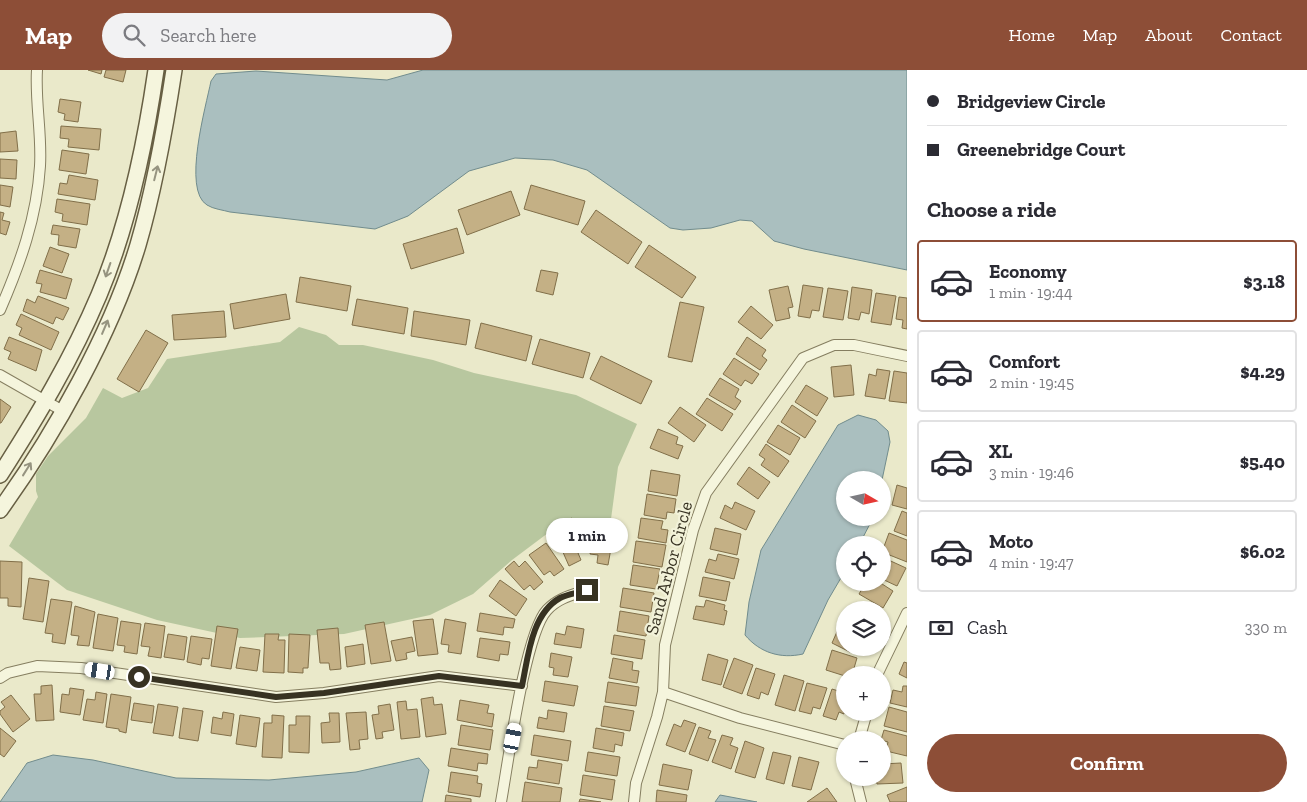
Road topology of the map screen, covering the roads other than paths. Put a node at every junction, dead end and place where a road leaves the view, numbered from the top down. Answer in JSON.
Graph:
{"nodes":[{"id":1,"x":37,"y":70,"type":"edge"},
{"id":2,"x":156,"y":70,"type":"edge"},
{"id":3,"x":174,"y":70,"type":"edge"},
{"id":4,"x":119,"y":237,"type":"junction"},
{"id":5,"x":138,"y":245,"type":"junction"},
{"id":6,"x":0,"y":310,"type":"edge"},
{"id":7,"x":907,"y":356,"type":"edge"},
{"id":8,"x":0,"y":375,"type":"edge"},
{"id":9,"x":47,"y":402,"type":"junction"},
{"id":10,"x":63,"y":411,"type":"junction"},
{"id":11,"x":0,"y":475,"type":"edge"},
{"id":12,"x":0,"y":510,"type":"edge"},
{"id":13,"x":587,"y":590,"type":"dead end"},
{"id":14,"x":907,"y":613,"type":"edge"},
{"id":15,"x":881,"y":666,"type":"edge"},
{"id":16,"x":0,"y":678,"type":"edge"},
{"id":17,"x":522,"y":686,"type":"junction"},
{"id":18,"x":663,"y":692,"type":"junction"},
{"id":19,"x":836,"y":743,"type":"edge"},
{"id":20,"x":858,"y":786,"type":"edge"},
{"id":21,"x":501,"y":802,"type":"edge"},
{"id":22,"x":634,"y":802,"type":"edge"},
{"id":23,"x":861,"y":802,"type":"edge"}],
"edges":[{"from":1,"to":6,"type":"street"},
{"from":2,"to":4,"type":"street"},
{"from":5,"to":3,"type":"street","one_way":true},
{"from":4,"to":5,"type":"street"},
{"from":4,"to":9,"type":"street","one_way":true},
{"from":10,"to":5,"type":"street","one_way":true},
{"from":7,"to":18,"type":"street","name":"Sand Arbor Circle"},
{"from":8,"to":9,"type":"street"},
{"from":9,"to":10,"type":"street"},
{"from":9,"to":11,"type":"street"},
{"from":12,"to":10,"type":"street","one_way":true},
{"from":13,"to":17,"type":"street"},
{"from":14,"to":15,"type":"street"},
{"from":16,"to":17,"type":"street"},
{"from":17,"to":21,"type":"street"},
{"from":18,"to":19,"type":"street"},
{"from":18,"to":22,"type":"street","name":"Sand Arbor Circle"},
{"from":20,"to":23,"type":"street"}]}
